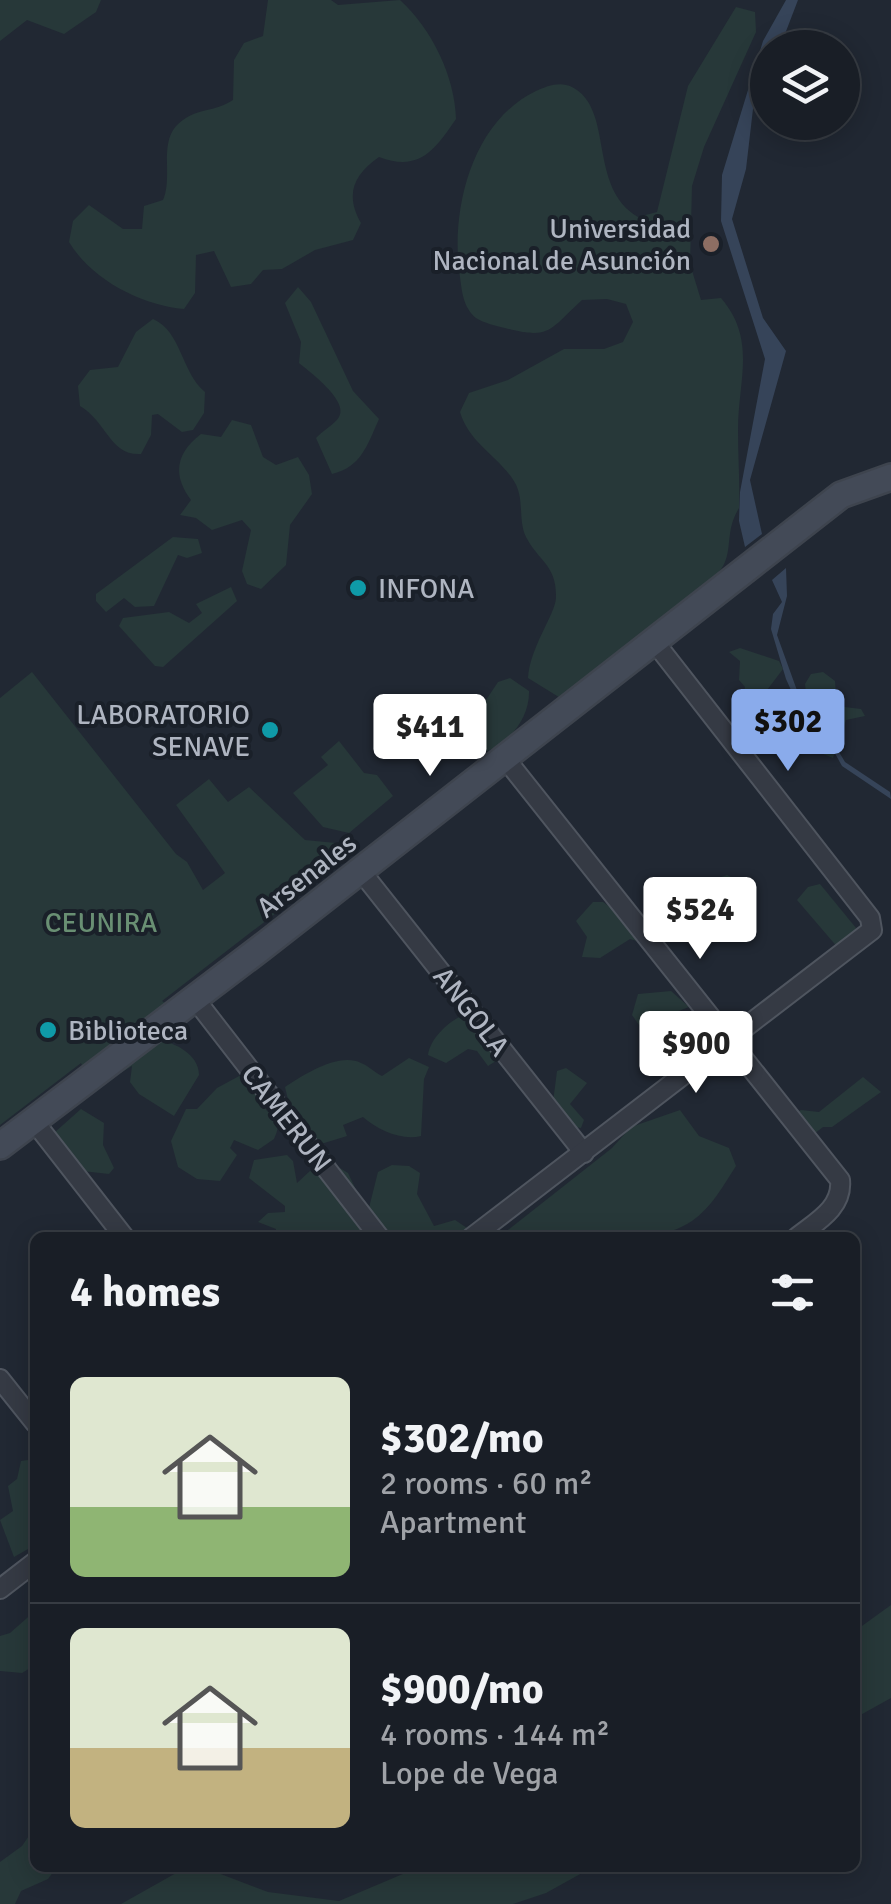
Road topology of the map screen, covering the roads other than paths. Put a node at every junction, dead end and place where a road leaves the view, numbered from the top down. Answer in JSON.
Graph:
{"nodes":[{"id":1,"x":891,"y":477,"type":"edge"},
{"id":2,"x":654,"y":640,"type":"junction"},
{"id":3,"x":504,"y":757,"type":"junction"},
{"id":4,"x":360,"y":870,"type":"junction"},
{"id":5,"x":194,"y":999,"type":"junction"},
{"id":6,"x":731,"y":1038,"type":"junction"},
{"id":7,"x":33,"y":1120,"type":"junction"},
{"id":8,"x":0,"y":1146,"type":"edge"},
{"id":9,"x":584,"y":1152,"type":"junction"},
{"id":10,"x":120,"y":1232,"type":"edge"},
{"id":11,"x":375,"y":1232,"type":"edge"},
{"id":12,"x":479,"y":1232,"type":"edge"},
{"id":13,"x":803,"y":1232,"type":"edge"},
{"id":14,"x":0,"y":1379,"type":"edge"},
{"id":15,"x":30,"y":1417,"type":"edge"},
{"id":16,"x":30,"y":1566,"type":"edge"},
{"id":17,"x":0,"y":1589,"type":"edge"}],
"edges":[{"from":1,"to":2,"type":"main road","name":"Arsenales"},
{"from":2,"to":3,"type":"main road","name":"Arsenales"},
{"from":2,"to":6,"type":"street"},
{"from":3,"to":4,"type":"main road","name":"Arsenales"},
{"from":3,"to":6,"type":"street"},
{"from":4,"to":5,"type":"main road","name":"Arsenales"},
{"from":4,"to":9,"type":"street","name":"ANGOLA"},
{"from":5,"to":7,"type":"main road","name":"Arsenales"},
{"from":5,"to":11,"type":"street","name":"CAMERUN"},
{"from":6,"to":9,"type":"street"},
{"from":6,"to":13,"type":"street"},
{"from":7,"to":8,"type":"main road","name":"Arsenales"},
{"from":7,"to":10,"type":"street"},
{"from":9,"to":12,"type":"street"},
{"from":14,"to":15,"type":"street"},
{"from":16,"to":17,"type":"street"}]}
